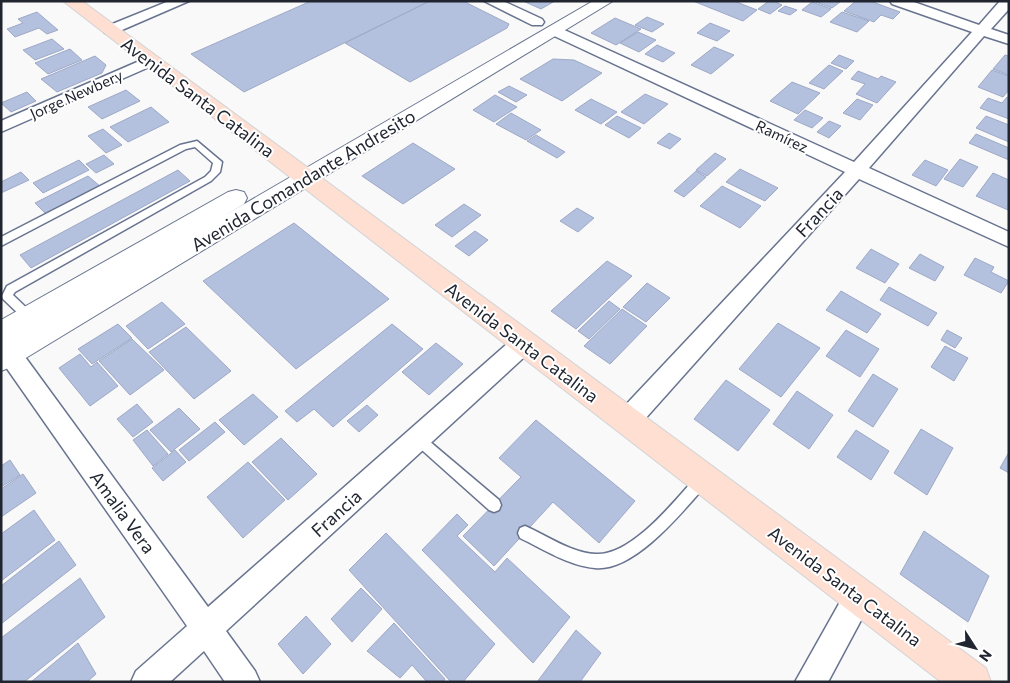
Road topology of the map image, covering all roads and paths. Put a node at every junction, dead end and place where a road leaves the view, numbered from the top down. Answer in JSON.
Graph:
{"nodes":[{"id":1,"x":71,"y":1,"type":"edge"},
{"id":2,"x":182,"y":1,"type":"edge"},
{"id":3,"x":491,"y":1,"type":"edge"},
{"id":4,"x":574,"y":1,"type":"edge"},
{"id":5,"x":605,"y":1,"type":"edge"},
{"id":6,"x":897,"y":1,"type":"edge"},
{"id":7,"x":1008,"y":1,"type":"edge"},
{"id":8,"x":537,"y":22,"type":"junction"},
{"id":9,"x":110,"y":30,"type":"junction"},
{"id":10,"x":981,"y":30,"type":"junction"},
{"id":11,"x":555,"y":31,"type":"junction"},
{"id":12,"x":1009,"y":40,"type":"edge"},
{"id":13,"x":150,"y":61,"type":"junction"},
{"id":14,"x":1,"y":126,"type":"edge"},
{"id":15,"x":857,"y":170,"type":"junction"},
{"id":16,"x":298,"y":172,"type":"junction"},
{"id":17,"x":1009,"y":240,"type":"edge"},
{"id":18,"x":1,"y":242,"type":"edge"},
{"id":19,"x":29,"y":317,"type":"junction"},
{"id":20,"x":524,"y":344,"type":"junction"},
{"id":21,"x":3,"y":347,"type":"edge"},
{"id":22,"x":627,"y":421,"type":"junction"},
{"id":23,"x":418,"y":439,"type":"junction"},
{"id":24,"x":703,"y":479,"type":"junction"},
{"id":25,"x":494,"y":505,"type":"dead end"},
{"id":26,"x":525,"y":533,"type":"dead end"},
{"id":27,"x":859,"y":596,"type":"junction"},
{"id":28,"x":206,"y":629,"type":"junction"},
{"id":29,"x":147,"y":682,"type":"edge"},
{"id":30,"x":244,"y":682,"type":"edge"},
{"id":31,"x":811,"y":682,"type":"edge"},
{"id":32,"x":972,"y":682,"type":"edge"}],
"edges":[{"from":1,"to":9,"type":"main road","name":"Avenida Santa Catalina"},
{"from":2,"to":9,"type":"street"},
{"from":3,"to":8,"type":"street"},
{"from":4,"to":8,"type":"main road","name":"Avenida Comandante Andresito"},
{"from":5,"to":11,"type":"main road","name":"Avenida Comandante Andresito"},
{"from":6,"to":10,"type":"street"},
{"from":7,"to":10,"type":"street","name":"Francia"},
{"from":8,"to":16,"type":"main road","name":"Avenida Comandante Andresito"},
{"from":9,"to":13,"type":"main road","name":"Avenida Santa Catalina"},
{"from":10,"to":12,"type":"street"},
{"from":10,"to":15,"type":"street","name":"Francia"},
{"from":11,"to":15,"type":"street","name":"Ramírez"},
{"from":11,"to":16,"type":"main road","name":"Avenida Comandante Andresito"},
{"from":13,"to":14,"type":"street","name":"Jorge Newbery"},
{"from":13,"to":16,"type":"main road","name":"Avenida Santa Catalina"},
{"from":15,"to":17,"type":"street","name":"Ramírez"},
{"from":15,"to":22,"type":"street","name":"Francia"},
{"from":16,"to":19,"type":"main road","name":"Avenida Comandante Andresito"},
{"from":16,"to":20,"type":"main road","name":"Avenida Santa Catalina"},
{"from":16,"to":21,"type":"main road","name":"Avenida Comandante Andresito"},
{"from":18,"to":19,"type":"lane"},
{"from":19,"to":21,"type":"main road","name":"Avenida Comandante Andresito"},
{"from":20,"to":22,"type":"main road","name":"Avenida Santa Catalina"},
{"from":20,"to":23,"type":"street","name":"Francia"},
{"from":21,"to":28,"type":"street","name":"Amalia Vera"},
{"from":22,"to":24,"type":"main road","name":"Avenida Santa Catalina"},
{"from":23,"to":25,"type":"lane"},
{"from":23,"to":28,"type":"street","name":"Francia"},
{"from":24,"to":26,"type":"lane"},
{"from":24,"to":27,"type":"main road","name":"Avenida Santa Catalina"},
{"from":27,"to":31,"type":"street"},
{"from":27,"to":32,"type":"main road","name":"Avenida Santa Catalina"},
{"from":28,"to":29,"type":"street","name":"Francia"},
{"from":28,"to":30,"type":"street","name":"Amalia Vera"}]}
